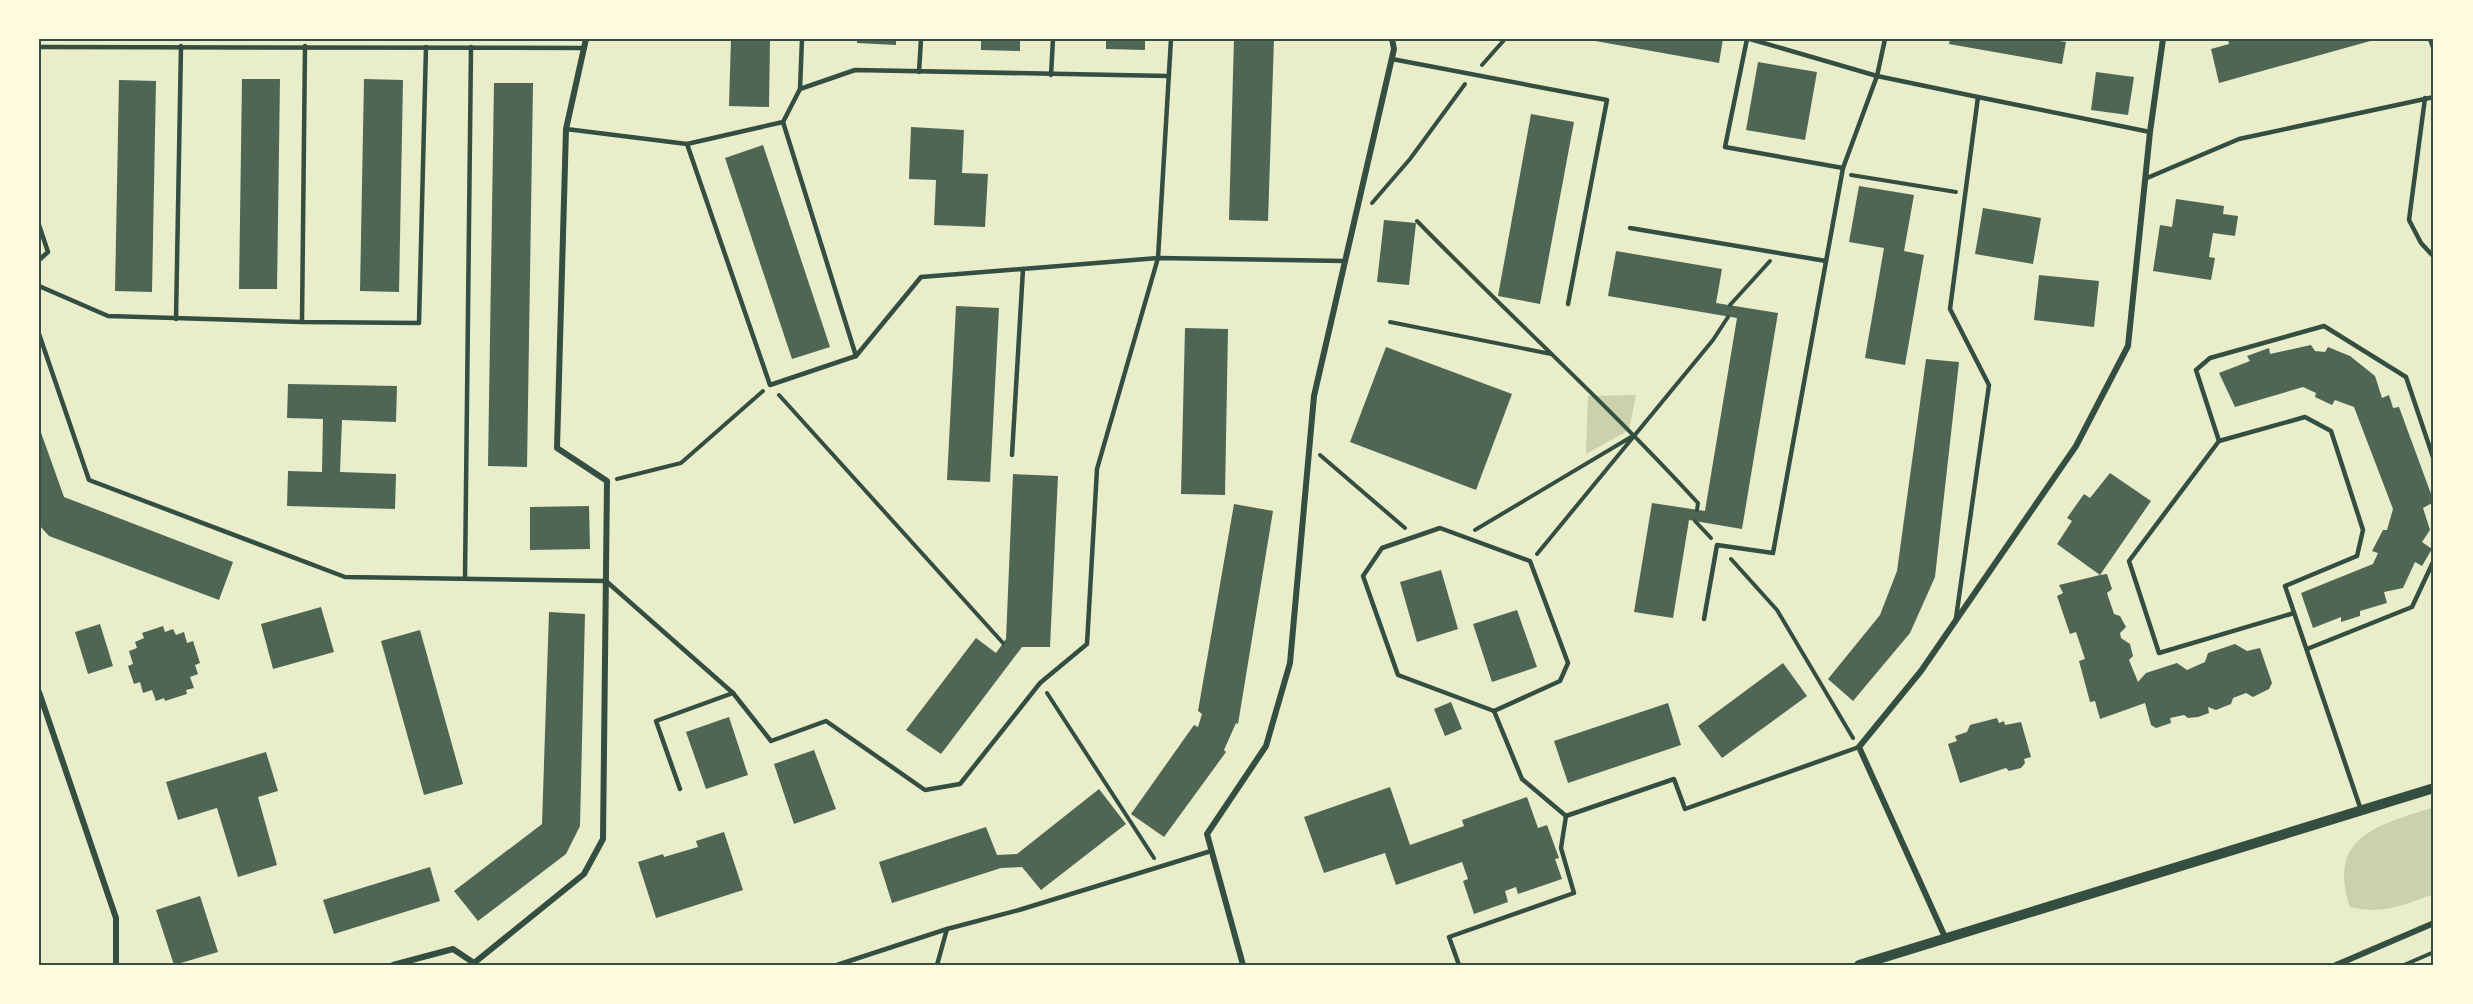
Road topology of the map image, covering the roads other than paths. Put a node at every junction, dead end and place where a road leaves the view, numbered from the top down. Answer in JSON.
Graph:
{"nodes":[{"id":1,"x":586,"y":39,"type":"edge"},
{"id":2,"x":802,"y":39,"type":"edge"},
{"id":3,"x":921,"y":39,"type":"edge"},
{"id":4,"x":1053,"y":39,"type":"edge"},
{"id":5,"x":1171,"y":39,"type":"edge"},
{"id":6,"x":1392,"y":39,"type":"edge"},
{"id":7,"x":1749,"y":39,"type":"edge"},
{"id":8,"x":1885,"y":39,"type":"edge"},
{"id":9,"x":2163,"y":39,"type":"edge"},
{"id":10,"x":2430,"y":39,"type":"edge"},
{"id":11,"x":181,"y":46,"type":"junction"},
{"id":12,"x":305,"y":46,"type":"junction"},
{"id":13,"x":471,"y":46,"type":"junction"},
{"id":14,"x":39,"y":47,"type":"edge"},
{"id":15,"x":426,"y":47,"type":"junction"},
{"id":16,"x":584,"y":48,"type":"junction"},
{"id":17,"x":2434,"y":50,"type":"edge"},
{"id":18,"x":1392,"y":59,"type":"junction"},
{"id":19,"x":919,"y":72,"type":"junction"},
{"id":20,"x":1051,"y":75,"type":"junction"},
{"id":21,"x":1168,"y":76,"type":"junction"},
{"id":22,"x":1877,"y":76,"type":"junction"},
{"id":23,"x":800,"y":89,"type":"junction"},
{"id":24,"x":2434,"y":96,"type":"edge"},
{"id":25,"x":1978,"y":97,"type":"junction"},
{"id":26,"x":2425,"y":98,"type":"junction"},
{"id":27,"x":783,"y":122,"type":"junction"},
{"id":28,"x":566,"y":129,"type":"junction"},
{"id":29,"x":2150,"y":132,"type":"junction"},
{"id":30,"x":687,"y":144,"type":"junction"},
{"id":31,"x":1844,"y":168,"type":"junction"},
{"id":32,"x":2147,"y":178,"type":"junction"},
{"id":33,"x":39,"y":225,"type":"edge"},
{"id":34,"x":1630,"y":228,"type":"dead end"},
{"id":35,"x":2434,"y":256,"type":"edge"},
{"id":36,"x":1158,"y":258,"type":"junction"},
{"id":37,"x":39,"y":260,"type":"edge"},
{"id":38,"x":1344,"y":261,"type":"junction"},
{"id":39,"x":1826,"y":261,"type":"junction"},
{"id":40,"x":1023,"y":269,"type":"junction"},
{"id":41,"x":39,"y":286,"type":"edge"},
{"id":42,"x":1568,"y":304,"type":"dead end"},
{"id":43,"x":176,"y":319,"type":"junction"},
{"id":44,"x":302,"y":322,"type":"junction"},
{"id":45,"x":39,"y":333,"type":"edge"},
{"id":46,"x":856,"y":356,"type":"junction"},
{"id":47,"x":2219,"y":441,"type":"junction"},
{"id":48,"x":1012,"y":454,"type":"dead end"},
{"id":49,"x":2434,"y":460,"type":"edge"},
{"id":50,"x":2434,"y":560,"type":"edge"},
{"id":51,"x":465,"y":578,"type":"junction"},
{"id":52,"x":606,"y":581,"type":"junction"},
{"id":53,"x":2294,"y":613,"type":"junction"},
{"id":54,"x":1704,"y":619,"type":"dead end"},
{"id":55,"x":1955,"y":622,"type":"junction"},
{"id":56,"x":2307,"y":649,"type":"junction"},
{"id":57,"x":39,"y":692,"type":"edge"},
{"id":58,"x":733,"y":693,"type":"junction"},
{"id":59,"x":1494,"y":711,"type":"junction"},
{"id":60,"x":1859,"y":747,"type":"junction"},
{"id":61,"x":2434,"y":788,"type":"edge"},
{"id":62,"x":681,"y":789,"type":"dead end"},
{"id":63,"x":2361,"y":810,"type":"junction"},
{"id":64,"x":1566,"y":816,"type":"junction"},
{"id":65,"x":1211,"y":851,"type":"junction"},
{"id":66,"x":2434,"y":923,"type":"edge"},
{"id":67,"x":947,"y":929,"type":"junction"},
{"id":68,"x":1945,"y":938,"type":"junction"},
{"id":69,"x":117,"y":965,"type":"edge"},
{"id":70,"x":393,"y":965,"type":"edge"},
{"id":71,"x":837,"y":965,"type":"edge"},
{"id":72,"x":937,"y":965,"type":"edge"},
{"id":73,"x":1243,"y":965,"type":"edge"},
{"id":74,"x":1458,"y":965,"type":"edge"},
{"id":75,"x":1859,"y":965,"type":"edge"},
{"id":76,"x":2336,"y":965,"type":"edge"}],
"edges":[{"from":1,"to":16,"type":"street"},
{"from":2,"to":23,"type":"lane"},
{"from":3,"to":19,"type":"lane"},
{"from":4,"to":20,"type":"lane"},
{"from":5,"to":21,"type":"lane"},
{"from":6,"to":18,"type":"street"},
{"from":7,"to":22,"type":"lane"},
{"from":7,"to":31,"type":"lane"},
{"from":8,"to":22,"type":"lane"},
{"from":9,"to":29,"type":"street"},
{"from":10,"to":17,"type":"lane"},
{"from":11,"to":12,"type":"lane"},
{"from":11,"to":14,"type":"lane"},
{"from":11,"to":43,"type":"lane"},
{"from":12,"to":15,"type":"lane"},
{"from":12,"to":44,"type":"lane"},
{"from":13,"to":15,"type":"lane"},
{"from":13,"to":16,"type":"lane"},
{"from":13,"to":51,"type":"lane"},
{"from":15,"to":44,"type":"lane"},
{"from":16,"to":28,"type":"street"},
{"from":18,"to":38,"type":"street"},
{"from":18,"to":42,"type":"lane"},
{"from":19,"to":20,"type":"lane"},
{"from":19,"to":23,"type":"lane"},
{"from":20,"to":21,"type":"lane"},
{"from":21,"to":36,"type":"lane"},
{"from":22,"to":25,"type":"lane"},
{"from":22,"to":31,"type":"lane"},
{"from":23,"to":27,"type":"lane"},
{"from":24,"to":26,"type":"lane"},
{"from":25,"to":29,"type":"lane"},
{"from":25,"to":55,"type":"lane"},
{"from":26,"to":32,"type":"lane"},
{"from":26,"to":35,"type":"lane"},
{"from":27,"to":30,"type":"lane"},
{"from":27,"to":46,"type":"lane"},
{"from":28,"to":30,"type":"lane"},
{"from":28,"to":52,"type":"street"},
{"from":29,"to":32,"type":"street"},
{"from":30,"to":46,"type":"lane"},
{"from":31,"to":39,"type":"lane"},
{"from":32,"to":55,"type":"street"},
{"from":33,"to":37,"type":"lane"},
{"from":34,"to":39,"type":"lane"},
{"from":36,"to":38,"type":"lane"},
{"from":36,"to":40,"type":"lane"},
{"from":36,"to":58,"type":"lane"},
{"from":38,"to":65,"type":"street"},
{"from":39,"to":54,"type":"lane"},
{"from":40,"to":46,"type":"lane"},
{"from":40,"to":48,"type":"lane"},
{"from":41,"to":43,"type":"lane"},
{"from":43,"to":44,"type":"lane"},
{"from":45,"to":51,"type":"lane"},
{"from":47,"to":49,"type":"lane"},
{"from":47,"to":53,"type":"lane"},
{"from":47,"to":53,"type":"lane"},
{"from":50,"to":56,"type":"lane"},
{"from":51,"to":52,"type":"lane"},
{"from":52,"to":58,"type":"lane"},
{"from":52,"to":70,"type":"street"},
{"from":53,"to":56,"type":"lane"},
{"from":55,"to":60,"type":"street"},
{"from":56,"to":63,"type":"lane"},
{"from":57,"to":69,"type":"street"},
{"from":58,"to":62,"type":"lane"},
{"from":59,"to":59,"type":"lane"},
{"from":59,"to":64,"type":"lane"},
{"from":60,"to":64,"type":"lane"},
{"from":60,"to":68,"type":"street"},
{"from":61,"to":63,"type":"street"},
{"from":63,"to":68,"type":"street"},
{"from":64,"to":74,"type":"lane"},
{"from":65,"to":67,"type":"lane"},
{"from":65,"to":73,"type":"street"},
{"from":66,"to":76,"type":"street"},
{"from":67,"to":71,"type":"lane"},
{"from":67,"to":72,"type":"lane"},
{"from":68,"to":75,"type":"street"}]}
